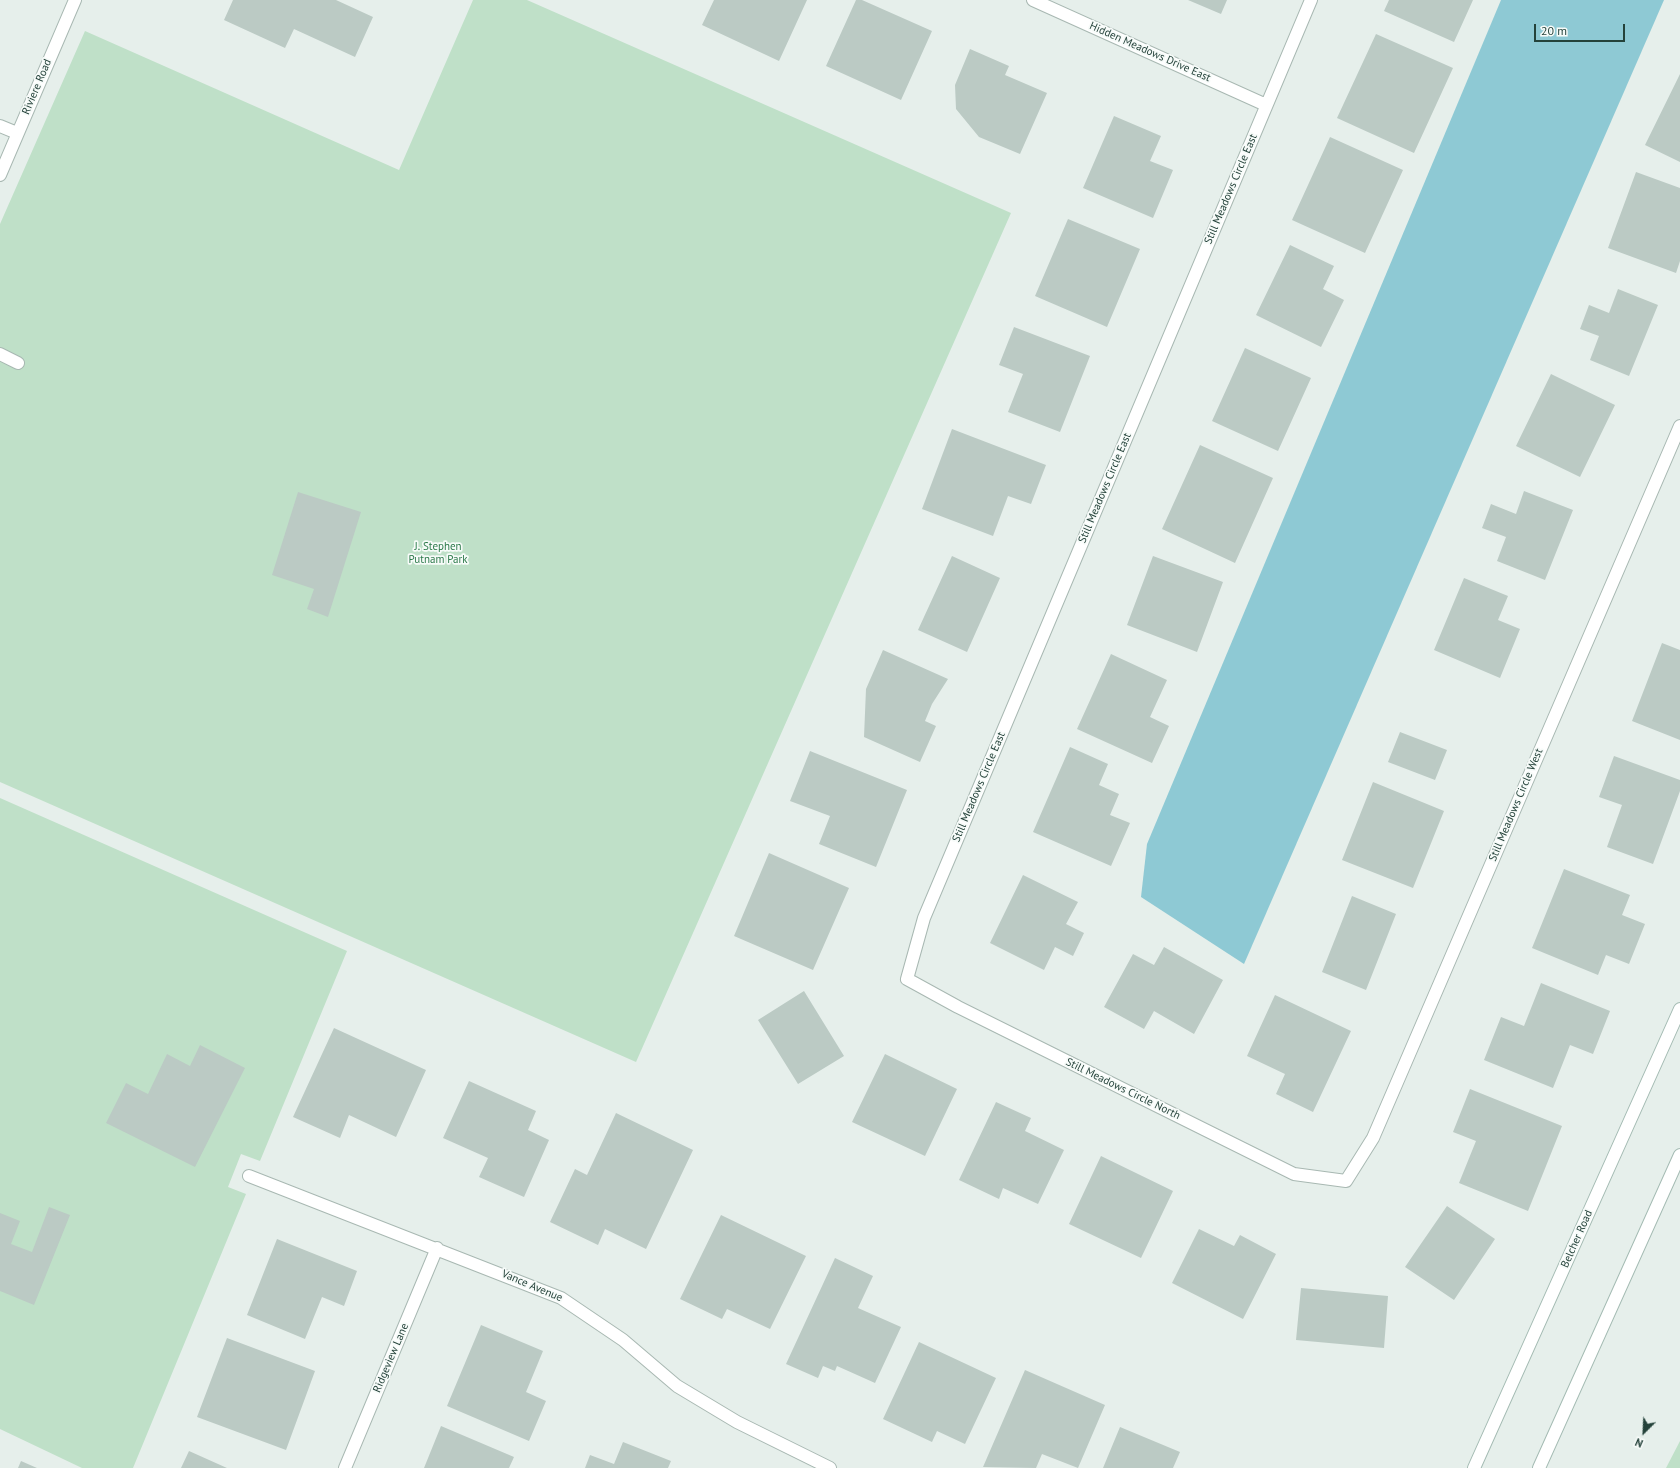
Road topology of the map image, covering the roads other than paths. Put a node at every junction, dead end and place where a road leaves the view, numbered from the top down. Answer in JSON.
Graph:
{"nodes":[{"id":1,"x":75,"y":0,"type":"edge"},
{"id":2,"x":1033,"y":0,"type":"edge"},
{"id":3,"x":1311,"y":0,"type":"edge"},
{"id":4,"x":1266,"y":105,"type":"junction"},
{"id":5,"x":0,"y":126,"type":"edge"},
{"id":6,"x":17,"y":133,"type":"junction"},
{"id":7,"x":0,"y":175,"type":"edge"},
{"id":8,"x":0,"y":354,"type":"edge"},
{"id":9,"x":18,"y":363,"type":"dead end"},
{"id":10,"x":1680,"y":426,"type":"edge"},
{"id":11,"x":907,"y":978,"type":"joint"},
{"id":12,"x":1680,"y":1009,"type":"edge"},
{"id":13,"x":1680,"y":1155,"type":"edge"},
{"id":14,"x":250,"y":1176,"type":"dead end"},
{"id":15,"x":1346,"y":1182,"type":"joint"},
{"id":16,"x":437,"y":1248,"type":"junction"},
{"id":17,"x":345,"y":1468,"type":"edge"},
{"id":18,"x":830,"y":1468,"type":"edge"},
{"id":19,"x":1474,"y":1468,"type":"edge"},
{"id":20,"x":1539,"y":1468,"type":"edge"}],
"edges":[{"from":1,"to":6,"type":"street","name":"Riviere Road"},
{"from":2,"to":4,"type":"street","name":"Hidden Meadows Drive East"},
{"from":3,"to":4,"type":"street","name":"Still Meadows Circle East"},
{"from":4,"to":11,"type":"street","name":"Still Meadows Circle East"},
{"from":5,"to":6,"type":"street"},
{"from":6,"to":7,"type":"street","name":"Riviere Road"},
{"from":8,"to":9,"type":"street"},
{"from":10,"to":15,"type":"street","name":"Still Meadows Circle West"},
{"from":11,"to":15,"type":"street","name":"Still Meadows Circle North"},
{"from":12,"to":19,"type":"street","name":"Belcher Road"},
{"from":13,"to":20,"type":"street"},
{"from":14,"to":16,"type":"street","name":"Vance Avenue"},
{"from":16,"to":17,"type":"street","name":"Ridgeview Lane"},
{"from":16,"to":18,"type":"street","name":"Vance Avenue"}]}
